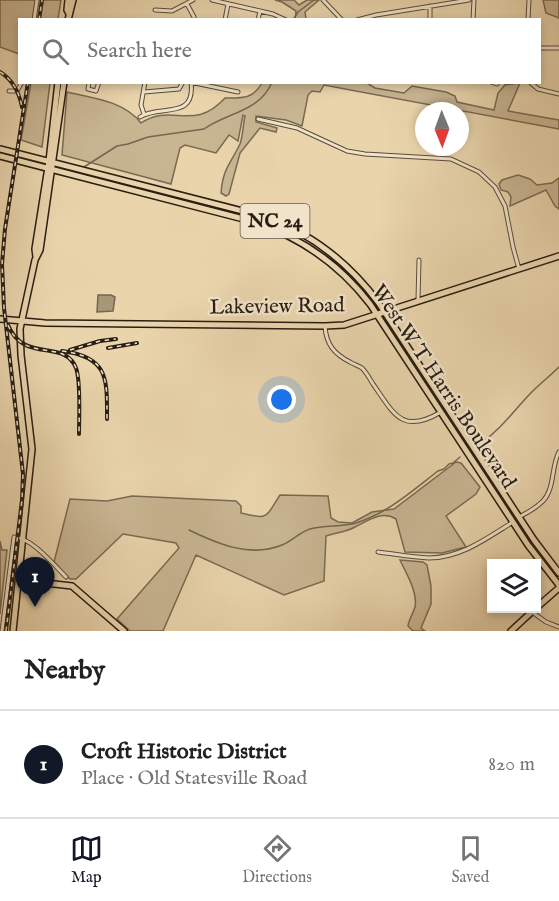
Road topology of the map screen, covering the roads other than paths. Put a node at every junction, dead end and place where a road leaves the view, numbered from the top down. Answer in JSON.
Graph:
{"nodes":[{"id":1,"x":37,"y":0,"type":"edge"},
{"id":2,"x":68,"y":0,"type":"edge"},
{"id":3,"x":73,"y":0,"type":"edge"},
{"id":4,"x":193,"y":0,"type":"edge"},
{"id":5,"x":212,"y":0,"type":"edge"},
{"id":6,"x":323,"y":0,"type":"edge"},
{"id":7,"x":472,"y":0,"type":"edge"},
{"id":8,"x":529,"y":0,"type":"edge"},
{"id":9,"x":187,"y":4,"type":"junction"},
{"id":10,"x":228,"y":4,"type":"junction"},
{"id":11,"x":430,"y":6,"type":"junction"},
{"id":12,"x":155,"y":10,"type":"dead end"},
{"id":13,"x":260,"y":11,"type":"junction"},
{"id":14,"x":69,"y":17,"type":"edge"},
{"id":15,"x":194,"y":17,"type":"dead end"},
{"id":16,"x":34,"y":18,"type":"edge"},
{"id":17,"x":225,"y":18,"type":"edge"},
{"id":18,"x":258,"y":18,"type":"edge"},
{"id":19,"x":282,"y":18,"type":"edge"},
{"id":20,"x":340,"y":18,"type":"edge"},
{"id":21,"x":364,"y":18,"type":"edge"},
{"id":22,"x":430,"y":18,"type":"edge"},
{"id":23,"x":473,"y":18,"type":"edge"},
{"id":24,"x":528,"y":18,"type":"edge"},
{"id":25,"x":541,"y":48,"type":"edge"},
{"id":26,"x":559,"y":48,"type":"edge"},
{"id":27,"x":20,"y":84,"type":"edge"},
{"id":28,"x":58,"y":84,"type":"edge"},
{"id":29,"x":64,"y":84,"type":"edge"},
{"id":30,"x":89,"y":84,"type":"edge"},
{"id":31,"x":98,"y":84,"type":"edge"},
{"id":32,"x":145,"y":84,"type":"edge"},
{"id":33,"x":182,"y":84,"type":"edge"},
{"id":34,"x":190,"y":84,"type":"edge"},
{"id":35,"x":200,"y":84,"type":"edge"},
{"id":36,"x":533,"y":84,"type":"edge"},
{"id":37,"x":9,"y":91,"type":"dead end"},
{"id":38,"x":144,"y":92,"type":"junction"},
{"id":39,"x":238,"y":92,"type":"dead end"},
{"id":40,"x":559,"y":94,"type":"edge"},
{"id":41,"x":258,"y":119,"type":"dead end"},
{"id":42,"x":0,"y":149,"type":"edge"},
{"id":43,"x":0,"y":156,"type":"edge"},
{"id":44,"x":51,"y":162,"type":"junction"},
{"id":45,"x":50,"y":169,"type":"junction"},
{"id":46,"x":42,"y":202,"type":"junction"},
{"id":47,"x":223,"y":213,"type":"junction"},
{"id":48,"x":278,"y":222,"type":"junction"},
{"id":49,"x":272,"y":228,"type":"junction"},
{"id":50,"x":322,"y":246,"type":"junction"},
{"id":51,"x":37,"y":255,"type":"junction"},
{"id":52,"x":559,"y":256,"type":"edge"},
{"id":53,"x":419,"y":260,"type":"dead end"},
{"id":54,"x":519,"y":269,"type":"junction"},
{"id":55,"x":418,"y":302,"type":"junction"},
{"id":56,"x":385,"y":313,"type":"junction"},
{"id":57,"x":378,"y":315,"type":"junction"},
{"id":58,"x":0,"y":319,"type":"edge"},
{"id":59,"x":21,"y":322,"type":"junction"},
{"id":60,"x":325,"y":327,"type":"junction"},
{"id":61,"x":441,"y":412,"type":"junction"},
{"id":62,"x":559,"y":452,"type":"edge"},
{"id":63,"x":519,"y":517,"type":"junction"},
{"id":64,"x":513,"y":522,"type":"junction"},
{"id":65,"x":23,"y":540,"type":"junction"},
{"id":66,"x":378,"y":552,"type":"dead end"},
{"id":67,"x":559,"y":573,"type":"edge"},
{"id":68,"x":66,"y":577,"type":"dead end"},
{"id":69,"x":19,"y":580,"type":"junction"},
{"id":70,"x":559,"y":587,"type":"edge"},
{"id":71,"x":541,"y":604,"type":"edge"},
{"id":72,"x":532,"y":613,"type":"edge"},
{"id":73,"x":538,"y":613,"type":"edge"},
{"id":74,"x":559,"y":627,"type":"edge"},
{"id":75,"x":2,"y":631,"type":"edge"},
{"id":76,"x":13,"y":631,"type":"edge"},
{"id":77,"x":124,"y":631,"type":"edge"},
{"id":78,"x":511,"y":631,"type":"edge"}],
"edges":[{"from":1,"to":16,"type":"street"},
{"from":2,"to":14,"type":"main road"},
{"from":3,"to":14,"type":"main road"},
{"from":4,"to":9,"type":"street"},
{"from":5,"to":10,"type":"street"},
{"from":6,"to":20,"type":"street"},
{"from":7,"to":11,"type":"street"},
{"from":7,"to":23,"type":"street"},
{"from":8,"to":24,"type":"street"},
{"from":9,"to":12,"type":"street"},
{"from":9,"to":15,"type":"street"},
{"from":10,"to":13,"type":"street"},
{"from":10,"to":17,"type":"street"},
{"from":11,"to":21,"type":"street"},
{"from":11,"to":22,"type":"street"},
{"from":13,"to":18,"type":"street"},
{"from":13,"to":19,"type":"street"},
{"from":25,"to":26,"type":"street"},
{"from":27,"to":37,"type":"street"},
{"from":28,"to":44,"type":"main road"},
{"from":29,"to":44,"type":"main road"},
{"from":30,"to":31,"type":"street"},
{"from":32,"to":38,"type":"street"},
{"from":33,"to":38,"type":"street"},
{"from":34,"to":38,"type":"street"},
{"from":35,"to":39,"type":"street"},
{"from":36,"to":40,"type":"street"},
{"from":41,"to":54,"type":"street"},
{"from":42,"to":44,"type":"main road","name":"West W T Harris Boulevard","number":"NC 24"},
{"from":43,"to":45,"type":"main road","name":"West W T Harris Boulevard","number":"NC 24"},
{"from":44,"to":45,"type":"main road"},
{"from":44,"to":48,"type":"main road","name":"West W T Harris Boulevard","number":"NC 24"},
{"from":45,"to":46,"type":"main road"},
{"from":45,"to":47,"type":"main road","name":"West W T Harris Boulevard","number":"NC 24"},
{"from":45,"to":51,"type":"main road"},
{"from":46,"to":51,"type":"main road"},
{"from":46,"to":51,"type":"main road"},
{"from":47,"to":48,"type":"main road"},
{"from":47,"to":49,"type":"main road","name":"West W T Harris Boulevard","number":"NC 24"},
{"from":48,"to":50,"type":"main road","name":"West W T Harris Boulevard","number":"NC 24"},
{"from":49,"to":50,"type":"main road"},
{"from":49,"to":57,"type":"main road","name":"West W T Harris Boulevard","number":"NC 24"},
{"from":50,"to":56,"type":"main road","name":"West W T Harris Boulevard","number":"NC 24"},
{"from":51,"to":59,"type":"main road"},
{"from":52,"to":54,"type":"main road","name":"Lakeview Road"},
{"from":53,"to":55,"type":"street"},
{"from":54,"to":55,"type":"main road","name":"Lakeview Road"},
{"from":55,"to":56,"type":"main road","name":"Lakeview Road"},
{"from":56,"to":57,"type":"main road","name":"Lakeview Road"},
{"from":56,"to":63,"type":"main road","name":"West W T Harris Boulevard","number":"NC 24"},
{"from":57,"to":60,"type":"main road","name":"Lakeview Road"},
{"from":57,"to":61,"type":"main road","name":"West W T Harris Boulevard","number":"NC 24"},
{"from":58,"to":59,"type":"main road","name":"Lakeview Road"},
{"from":59,"to":60,"type":"main road","name":"Lakeview Road"},
{"from":59,"to":65,"type":"main road"},
{"from":60,"to":61,"type":"street"},
{"from":61,"to":64,"type":"main road","name":"West W T Harris Boulevard","number":"NC 24"},
{"from":62,"to":63,"type":"street"},
{"from":63,"to":67,"type":"main road","name":"West W T Harris Boulevard","number":"NC 24"},
{"from":64,"to":66,"type":"street"},
{"from":64,"to":70,"type":"main road","name":"West W T Harris Boulevard","number":"NC 24"},
{"from":65,"to":68,"type":"street"},
{"from":65,"to":69,"type":"main road"},
{"from":65,"to":75,"type":"street"},
{"from":69,"to":76,"type":"main road"},
{"from":69,"to":77,"type":"main road"},
{"from":70,"to":71,"type":"main road"},
{"from":72,"to":78,"type":"main road"},
{"from":73,"to":74,"type":"street"}]}
